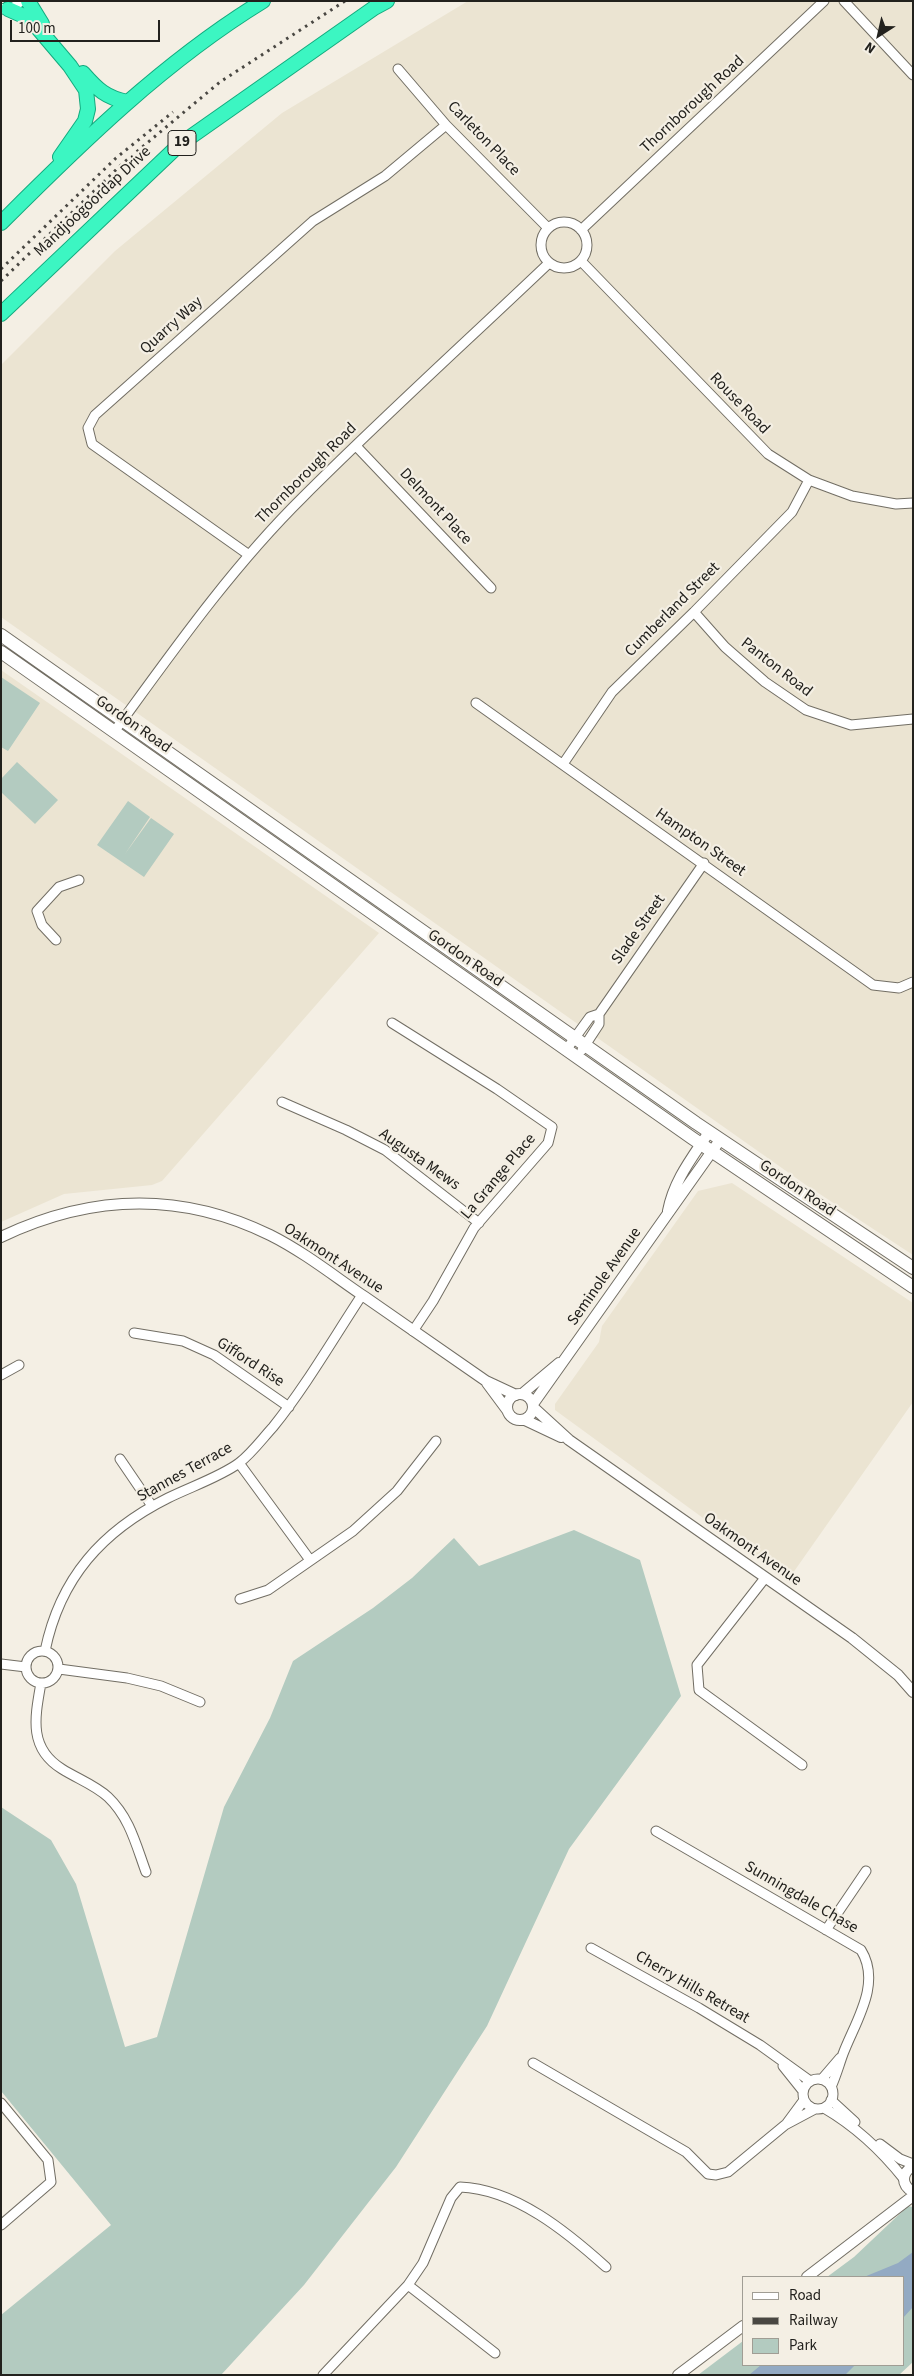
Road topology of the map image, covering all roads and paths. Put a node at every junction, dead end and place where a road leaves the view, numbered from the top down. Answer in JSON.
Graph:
{"nodes":[{"id":1,"x":21,"y":1,"type":"edge"},
{"id":2,"x":28,"y":1,"type":"edge"},
{"id":3,"x":263,"y":1,"type":"edge"},
{"id":4,"x":387,"y":1,"type":"edge"},
{"id":5,"x":824,"y":1,"type":"edge"},
{"id":6,"x":844,"y":1,"type":"edge"},
{"id":7,"x":4,"y":10,"type":"edge"},
{"id":8,"x":398,"y":69,"type":"dead end"},
{"id":9,"x":913,"y":75,"type":"edge"},
{"id":10,"x":128,"y":102,"type":"junction"},
{"id":11,"x":446,"y":124,"type":"junction"},
{"id":12,"x":46,"y":178,"type":"junction"},
{"id":13,"x":1,"y":223,"type":"edge"},
{"id":14,"x":548,"y":228,"type":"junction"},
{"id":15,"x":582,"y":230,"type":"junction"},
{"id":16,"x":581,"y":261,"type":"junction"},
{"id":17,"x":549,"y":263,"type":"junction"},
{"id":18,"x":1,"y":314,"type":"edge"},
{"id":19,"x":356,"y":446,"type":"junction"},
{"id":20,"x":809,"y":480,"type":"junction"},
{"id":21,"x":913,"y":503,"type":"edge"},
{"id":22,"x":249,"y":555,"type":"junction"},
{"id":23,"x":491,"y":588,"type":"dead end"},
{"id":24,"x":694,"y":612,"type":"junction"},
{"id":25,"x":1,"y":635,"type":"edge"},
{"id":26,"x":1,"y":652,"type":"edge"},
{"id":27,"x":476,"y":703,"type":"dead end"},
{"id":28,"x":913,"y":719,"type":"edge"},
{"id":29,"x":122,"y":720,"type":"junction"},
{"id":30,"x":114,"y":732,"type":"junction"},
{"id":31,"x":563,"y":764,"type":"junction"},
{"id":32,"x":704,"y":863,"type":"junction"},
{"id":33,"x":79,"y":880,"type":"dead end"},
{"id":34,"x":56,"y":940,"type":"dead end"},
{"id":35,"x":913,"y":982,"type":"edge"},
{"id":36,"x":392,"y":1023,"type":"dead end"},
{"id":37,"x":580,"y":1041,"type":"junction"},
{"id":38,"x":571,"y":1053,"type":"junction"},
{"id":39,"x":282,"y":1102,"type":"dead end"},
{"id":40,"x":709,"y":1132,"type":"junction"},
{"id":41,"x":720,"y":1140,"type":"junction"},
{"id":42,"x":701,"y":1144,"type":"junction"},
{"id":43,"x":713,"y":1151,"type":"junction"},
{"id":44,"x":668,"y":1212,"type":"junction"},
{"id":45,"x":479,"y":1223,"type":"junction"},
{"id":46,"x":1,"y":1237,"type":"edge"},
{"id":47,"x":913,"y":1268,"type":"edge"},
{"id":48,"x":913,"y":1287,"type":"edge"},
{"id":49,"x":362,"y":1295,"type":"junction"},
{"id":50,"x":413,"y":1331,"type":"junction"},
{"id":51,"x":134,"y":1333,"type":"dead end"},
{"id":52,"x":566,"y":1359,"type":"junction"},
{"id":53,"x":19,"y":1365,"type":"dead end"},
{"id":54,"x":1,"y":1375,"type":"edge"},
{"id":55,"x":486,"y":1381,"type":"junction"},
{"id":56,"x":519,"y":1394,"type":"junction"},
{"id":57,"x":289,"y":1406,"type":"junction"},
{"id":58,"x":533,"y":1406,"type":"junction"},
{"id":59,"x":507,"y":1410,"type":"junction"},
{"id":60,"x":525,"y":1420,"type":"junction"},
{"id":61,"x":568,"y":1440,"type":"junction"},
{"id":62,"x":436,"y":1441,"type":"dead end"},
{"id":63,"x":120,"y":1460,"type":"dead end"},
{"id":64,"x":238,"y":1463,"type":"junction"},
{"id":65,"x":152,"y":1506,"type":"junction"},
{"id":66,"x":310,"y":1560,"type":"junction"},
{"id":67,"x":765,"y":1578,"type":"junction"},
{"id":68,"x":240,"y":1599,"type":"dead end"},
{"id":69,"x":46,"y":1651,"type":"junction"},
{"id":70,"x":1,"y":1664,"type":"edge"},
{"id":71,"x":26,"y":1667,"type":"junction"},
{"id":72,"x":59,"y":1669,"type":"junction"},
{"id":73,"x":41,"y":1683,"type":"junction"},
{"id":74,"x":913,"y":1692,"type":"edge"},
{"id":75,"x":200,"y":1702,"type":"dead end"},
{"id":76,"x":802,"y":1765,"type":"dead end"},
{"id":77,"x":656,"y":1831,"type":"dead end"},
{"id":78,"x":866,"y":1871,"type":"dead end"},
{"id":79,"x":146,"y":1872,"type":"dead end"},
{"id":80,"x":826,"y":1930,"type":"junction"},
{"id":81,"x":591,"y":1948,"type":"dead end"},
{"id":82,"x":843,"y":2054,"type":"junction"},
{"id":83,"x":776,"y":2058,"type":"junction"},
{"id":84,"x":533,"y":2063,"type":"dead end"},
{"id":85,"x":822,"y":2079,"type":"junction"},
{"id":86,"x":810,"y":2080,"type":"junction"},
{"id":87,"x":831,"y":2087,"type":"junction"},
{"id":88,"x":803,"y":2095,"type":"junction"},
{"id":89,"x":831,"y":2100,"type":"junction"},
{"id":90,"x":1,"y":2104,"type":"edge"},
{"id":91,"x":820,"y":2108,"type":"junction"},
{"id":92,"x":785,"y":2125,"type":"junction"},
{"id":93,"x":913,"y":2165,"type":"edge"},
{"id":94,"x":909,"y":2188,"type":"edge"},
{"id":95,"x":1,"y":2225,"type":"edge"},
{"id":96,"x":606,"y":2267,"type":"dead end"},
{"id":97,"x":808,"y":2276,"type":"edge"},
{"id":98,"x":408,"y":2285,"type":"junction"},
{"id":99,"x":742,"y":2327,"type":"edge"},
{"id":100,"x":495,"y":2353,"type":"dead end"},
{"id":101,"x":323,"y":2375,"type":"edge"},
{"id":102,"x":678,"y":2375,"type":"edge"}],
"edges":[{"from":1,"to":7,"type":"street"},
{"from":2,"to":10,"type":"highway"},
{"from":3,"to":10,"type":"highway"},
{"from":4,"to":18,"type":"highway","name":"Mandjoogoordap Drive","number":"19"},
{"from":5,"to":15,"type":"street","name":"Thornborough Road"},
{"from":6,"to":9,"type":"street"},
{"from":7,"to":12,"type":"highway"},
{"from":8,"to":11,"type":"street","name":"Carleton Place"},
{"from":10,"to":12,"type":"highway"},
{"from":11,"to":14,"type":"street","name":"Carleton Place"},
{"from":11,"to":22,"type":"street","name":"Quarry Way"},
{"from":12,"to":13,"type":"highway"},
{"from":14,"to":15,"type":"street"},
{"from":14,"to":17,"type":"street"},
{"from":15,"to":16,"type":"street"},
{"from":16,"to":17,"type":"street"},
{"from":16,"to":20,"type":"street","name":"Rouse Road"},
{"from":17,"to":19,"type":"street","name":"Thornborough Road"},
{"from":19,"to":22,"type":"street","name":"Thornborough Road"},
{"from":19,"to":23,"type":"street","name":"Delmont Place"},
{"from":20,"to":21,"type":"street","name":"Rouse Road"},
{"from":20,"to":24,"type":"street","name":"Cumberland Street"},
{"from":22,"to":29,"type":"street","name":"Thornborough Road"},
{"from":24,"to":28,"type":"street","name":"Panton Road"},
{"from":24,"to":31,"type":"street","name":"Cumberland Street"},
{"from":25,"to":29,"type":"main road","name":"Gordon Road"},
{"from":26,"to":30,"type":"main road","name":"Gordon Road"},
{"from":27,"to":31,"type":"street","name":"Hampton Street"},
{"from":29,"to":30,"type":"street","name":"Thornborough Road"},
{"from":29,"to":37,"type":"main road","name":"Gordon Road"},
{"from":30,"to":38,"type":"main road","name":"Gordon Road"},
{"from":31,"to":32,"type":"street","name":"Hampton Street"},
{"from":32,"to":35,"type":"street","name":"Hampton Street"},
{"from":32,"to":37,"type":"street","name":"Slade Street"},
{"from":33,"to":34,"type":"street"},
{"from":36,"to":45,"type":"street","name":"La Grange Place"},
{"from":37,"to":38,"type":"street","name":"Slade Street"},
{"from":37,"to":40,"type":"main road","name":"Gordon Road"},
{"from":38,"to":42,"type":"main road","name":"Gordon Road"},
{"from":39,"to":45,"type":"street","name":"Augusta Mews"},
{"from":40,"to":41,"type":"main road","name":"Gordon Road"},
{"from":40,"to":42,"type":"street","name":"Seminole Avenue"},
{"from":41,"to":43,"type":"street","name":"Seminole Avenue"},
{"from":41,"to":47,"type":"main road","name":"Gordon Road"},
{"from":42,"to":43,"type":"main road","name":"Gordon Road"},
{"from":42,"to":44,"type":"street","name":"Seminole Avenue"},
{"from":43,"to":44,"type":"street","name":"Seminole Avenue"},
{"from":43,"to":48,"type":"main road","name":"Gordon Road"},
{"from":44,"to":52,"type":"street","name":"Seminole Avenue"},
{"from":45,"to":50,"type":"street","name":"La Grange Place"},
{"from":46,"to":49,"type":"street","name":"Oakmont Avenue"},
{"from":49,"to":50,"type":"street","name":"Oakmont Avenue"},
{"from":49,"to":57,"type":"street","name":"Stannes Terrace"},
{"from":50,"to":55,"type":"street","name":"Oakmont Avenue"},
{"from":51,"to":57,"type":"street","name":"Gifford Rise"},
{"from":52,"to":56,"type":"street","name":"Seminole Avenue"},
{"from":52,"to":58,"type":"street","name":"Seminole Avenue"},
{"from":53,"to":54,"type":"street"},
{"from":55,"to":56,"type":"street","name":"Oakmont Avenue"},
{"from":55,"to":59,"type":"street","name":"Oakmont Avenue"},
{"from":56,"to":58,"type":"street"},
{"from":56,"to":59,"type":"street"},
{"from":57,"to":64,"type":"street","name":"Stannes Terrace"},
{"from":58,"to":60,"type":"street"},
{"from":58,"to":61,"type":"street","name":"Oakmont Avenue"},
{"from":59,"to":60,"type":"street"},
{"from":60,"to":61,"type":"street","name":"Oakmont Avenue"},
{"from":61,"to":67,"type":"street","name":"Oakmont Avenue"},
{"from":62,"to":66,"type":"street"},
{"from":63,"to":65,"type":"street"},
{"from":64,"to":65,"type":"street","name":"Stannes Terrace"},
{"from":64,"to":66,"type":"street"},
{"from":65,"to":69,"type":"street","name":"Stannes Terrace"},
{"from":66,"to":68,"type":"street"},
{"from":67,"to":74,"type":"street","name":"Oakmont Avenue"},
{"from":67,"to":76,"type":"street"},
{"from":69,"to":71,"type":"street"},
{"from":69,"to":72,"type":"street"},
{"from":70,"to":71,"type":"street"},
{"from":71,"to":73,"type":"street"},
{"from":72,"to":73,"type":"street"},
{"from":72,"to":75,"type":"street"},
{"from":73,"to":79,"type":"street"},
{"from":77,"to":80,"type":"street","name":"Sunningdale Chase"},
{"from":78,"to":80,"type":"street"},
{"from":80,"to":82,"type":"street","name":"Sunningdale Chase"},
{"from":81,"to":83,"type":"street","name":"Cherry Hills Retreat"},
{"from":82,"to":85,"type":"street","name":"Sunningdale Chase"},
{"from":82,"to":87,"type":"street","name":"Sunningdale Chase"},
{"from":83,"to":86,"type":"street","name":"Cherry Hills Retreat"},
{"from":83,"to":88,"type":"street","name":"Cherry Hills Retreat"},
{"from":84,"to":92,"type":"street"},
{"from":85,"to":86,"type":"street"},
{"from":85,"to":87,"type":"street"},
{"from":86,"to":88,"type":"street"},
{"from":87,"to":89,"type":"street"},
{"from":88,"to":91,"type":"street"},
{"from":88,"to":92,"type":"street"},
{"from":89,"to":91,"type":"street"},
{"from":89,"to":93,"type":"street"},
{"from":90,"to":95,"type":"street"},
{"from":91,"to":92,"type":"street"},
{"from":91,"to":94,"type":"street"},
{"from":93,"to":94,"type":"street"},
{"from":94,"to":97,"type":"street"},
{"from":96,"to":98,"type":"street"},
{"from":98,"to":100,"type":"street"},
{"from":98,"to":101,"type":"street"},
{"from":99,"to":102,"type":"street"}]}
